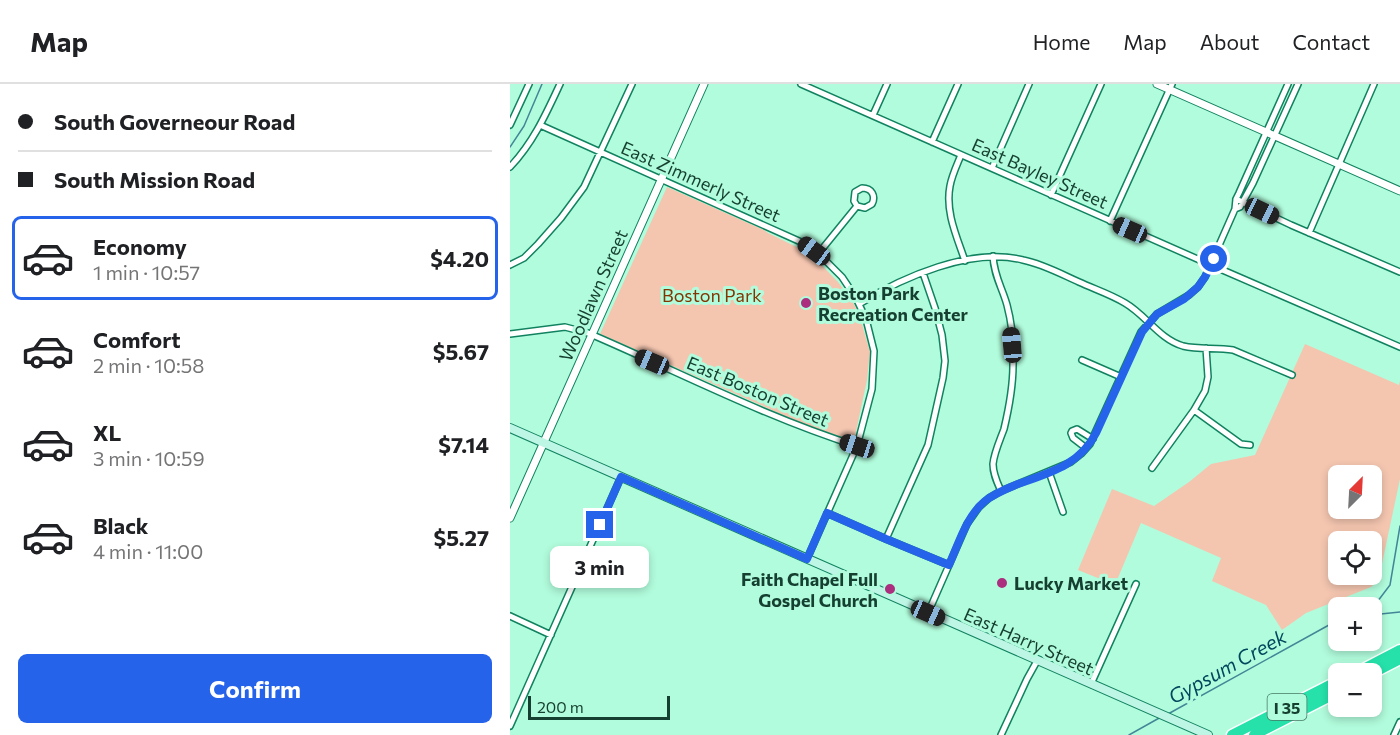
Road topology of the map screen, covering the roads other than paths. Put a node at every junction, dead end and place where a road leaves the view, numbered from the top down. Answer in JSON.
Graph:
{"nodes":[{"id":1,"x":529,"y":84,"type":"edge"},
{"id":2,"x":560,"y":84,"type":"edge"},
{"id":3,"x":632,"y":84,"type":"edge"},
{"id":4,"x":704,"y":84,"type":"edge"},
{"id":5,"x":801,"y":84,"type":"edge"},
{"id":6,"x":886,"y":84,"type":"edge"},
{"id":7,"x":958,"y":84,"type":"edge"},
{"id":8,"x":1029,"y":84,"type":"edge"},
{"id":9,"x":1101,"y":84,"type":"edge"},
{"id":10,"x":1157,"y":84,"type":"edge"},
{"id":11,"x":1288,"y":84,"type":"edge"},
{"id":12,"x":1298,"y":84,"type":"edge"},
{"id":13,"x":1374,"y":84,"type":"edge"},
{"id":14,"x":813,"y":86,"type":"edge"},
{"id":15,"x":1171,"y":87,"type":"edge"},
{"id":16,"x":513,"y":113,"type":"edge"},
{"id":17,"x":873,"y":116,"type":"junction"},
{"id":18,"x":510,"y":125,"type":"edge"},
{"id":19,"x":540,"y":125,"type":"junction"},
{"id":20,"x":1270,"y":134,"type":"junction"},
{"id":21,"x":932,"y":142,"type":"junction"},
{"id":22,"x":601,"y":153,"type":"junction"},
{"id":23,"x":961,"y":155,"type":"junction"},
{"id":24,"x":1339,"y":164,"type":"junction"},
{"id":25,"x":510,"y":167,"type":"edge"},
{"id":26,"x":992,"y":168,"type":"junction"},
{"id":27,"x":661,"y":179,"type":"junction"},
{"id":28,"x":1400,"y":191,"type":"edge"},
{"id":29,"x":1051,"y":195,"type":"junction"},
{"id":30,"x":1236,"y":199,"type":"junction"},
{"id":31,"x":1243,"y":202,"type":"junction"},
{"id":32,"x":857,"y":206,"type":"dead end"},
{"id":33,"x":1235,"y":209,"type":"junction"},
{"id":34,"x":1110,"y":221,"type":"junction"},
{"id":35,"x":1309,"y":233,"type":"junction"},
{"id":36,"x":818,"y":254,"type":"junction"},
{"id":37,"x":993,"y":256,"type":"junction"},
{"id":38,"x":965,"y":261,"type":"junction"},
{"id":39,"x":510,"y":265,"type":"edge"},
{"id":40,"x":1211,"y":265,"type":"junction"},
{"id":41,"x":1400,"y":272,"type":"edge"},
{"id":42,"x":923,"y":273,"type":"junction"},
{"id":43,"x":859,"y":304,"type":"junction"},
{"id":44,"x":1149,"y":322,"type":"junction"},
{"id":45,"x":510,"y":334,"type":"edge"},
{"id":46,"x":592,"y":335,"type":"junction"},
{"id":47,"x":1400,"y":347,"type":"edge"},
{"id":48,"x":1206,"y":348,"type":"junction"},
{"id":49,"x":1082,"y":360,"type":"dead end"},
{"id":50,"x":1292,"y":375,"type":"dead end"},
{"id":51,"x":1121,"y":377,"type":"junction"},
{"id":52,"x":1194,"y":410,"type":"junction"},
{"id":53,"x":510,"y":428,"type":"edge"},
{"id":54,"x":1093,"y":439,"type":"junction"},
{"id":55,"x":544,"y":443,"type":"junction"},
{"id":56,"x":1250,"y":445,"type":"dead end"},
{"id":57,"x":857,"y":446,"type":"junction"},
{"id":58,"x":1086,"y":448,"type":"junction"},
{"id":59,"x":1152,"y":468,"type":"dead end"},
{"id":60,"x":1049,"y":472,"type":"junction"},
{"id":61,"x":621,"y":477,"type":"junction"},
{"id":62,"x":1001,"y":491,"type":"junction"},
{"id":63,"x":514,"y":501,"type":"edge"},
{"id":64,"x":1063,"y":512,"type":"dead end"},
{"id":65,"x":827,"y":513,"type":"junction"},
{"id":66,"x":510,"y":519,"type":"edge"},
{"id":67,"x":886,"y":539,"type":"junction"},
{"id":68,"x":807,"y":559,"type":"junction"},
{"id":69,"x":949,"y":565,"type":"junction"},
{"id":70,"x":1136,"y":584,"type":"dead end"},
{"id":71,"x":928,"y":613,"type":"junction"},
{"id":72,"x":510,"y":616,"type":"edge"},
{"id":73,"x":551,"y":635,"type":"junction"},
{"id":74,"x":1400,"y":650,"type":"edge"},
{"id":75,"x":1400,"y":659,"type":"edge"},
{"id":76,"x":1037,"y":661,"type":"junction"},
{"id":77,"x":1375,"y":663,"type":"edge"},
{"id":78,"x":1382,"y":668,"type":"edge"},
{"id":79,"x":1091,"y":684,"type":"junction"},
{"id":80,"x":1328,"y":686,"type":"edge"},
{"id":81,"x":1328,"y":697,"type":"edge"},
{"id":82,"x":1400,"y":722,"type":"edge"},
{"id":83,"x":510,"y":726,"type":"edge"},
{"id":84,"x":1234,"y":734,"type":"edge"},
{"id":85,"x":1001,"y":735,"type":"edge"},
{"id":86,"x":1208,"y":735,"type":"edge"},
{"id":87,"x":1254,"y":735,"type":"edge"},
{"id":88,"x":1394,"y":735,"type":"edge"}],
"edges":[{"from":1,"to":16,"type":"street"},
{"from":2,"to":19,"type":"street"},
{"from":3,"to":22,"type":"street"},
{"from":4,"to":27,"type":"street","name":"Woodlawn Street"},
{"from":5,"to":14,"type":"street","name":"East Bayley Street"},
{"from":6,"to":17,"type":"street"},
{"from":7,"to":21,"type":"street"},
{"from":8,"to":26,"type":"street"},
{"from":9,"to":29,"type":"street"},
{"from":10,"to":15,"type":"street"},
{"from":11,"to":20,"type":"street"},
{"from":12,"to":20,"type":"street"},
{"from":13,"to":24,"type":"street"},
{"from":14,"to":17,"type":"street","name":"East Bayley Street"},
{"from":15,"to":20,"type":"street"},
{"from":15,"to":34,"type":"street"},
{"from":16,"to":18,"type":"street"},
{"from":17,"to":21,"type":"street","name":"East Bayley Street"},
{"from":19,"to":22,"type":"street","name":"East Zimmerly Street"},
{"from":19,"to":25,"type":"street"},
{"from":20,"to":24,"type":"street"},
{"from":20,"to":30,"type":"street"},
{"from":20,"to":31,"type":"street"},
{"from":21,"to":23,"type":"street","name":"East Bayley Street"},
{"from":22,"to":27,"type":"street","name":"East Zimmerly Street"},
{"from":22,"to":39,"type":"street"},
{"from":23,"to":26,"type":"street","name":"East Bayley Street"},
{"from":23,"to":38,"type":"street"},
{"from":24,"to":28,"type":"street"},
{"from":24,"to":35,"type":"street"},
{"from":26,"to":29,"type":"street","name":"East Bayley Street"},
{"from":27,"to":36,"type":"street","name":"East Zimmerly Street"},
{"from":27,"to":46,"type":"street","name":"Woodlawn Street"},
{"from":29,"to":34,"type":"street","name":"East Bayley Street"},
{"from":30,"to":31,"type":"street"},
{"from":30,"to":33,"type":"street"},
{"from":31,"to":33,"type":"street"},
{"from":31,"to":35,"type":"street"},
{"from":32,"to":36,"type":"street"},
{"from":33,"to":40,"type":"street"},
{"from":34,"to":40,"type":"street","name":"East Bayley Street"},
{"from":35,"to":41,"type":"street"},
{"from":36,"to":43,"type":"street","name":"East Zimmerly Street"},
{"from":37,"to":38,"type":"street"},
{"from":37,"to":44,"type":"street"},
{"from":37,"to":62,"type":"street"},
{"from":38,"to":42,"type":"street"},
{"from":40,"to":44,"type":"street"},
{"from":40,"to":47,"type":"street","name":"East Bayley Street"},
{"from":42,"to":43,"type":"street"},
{"from":42,"to":67,"type":"street"},
{"from":43,"to":57,"type":"street","name":"East Zimmerly Street"},
{"from":44,"to":48,"type":"street"},
{"from":44,"to":51,"type":"street"},
{"from":45,"to":46,"type":"street","name":"East Boston Street"},
{"from":46,"to":55,"type":"street","name":"Woodlawn Street"},
{"from":46,"to":57,"type":"street","name":"East Boston Street"},
{"from":48,"to":50,"type":"street"},
{"from":48,"to":52,"type":"street"},
{"from":49,"to":51,"type":"street"},
{"from":51,"to":54,"type":"street"},
{"from":52,"to":56,"type":"street"},
{"from":52,"to":59,"type":"street"},
{"from":53,"to":55,"type":"main road","name":"East Harry Street"},
{"from":54,"to":58,"type":"street"},
{"from":54,"to":58,"type":"street"},
{"from":55,"to":61,"type":"main road","name":"East Harry Street"},
{"from":55,"to":63,"type":"street","name":"Woodlawn Street"},
{"from":57,"to":65,"type":"street","name":"East Zimmerly Street"},
{"from":58,"to":60,"type":"street"},
{"from":60,"to":62,"type":"street"},
{"from":60,"to":64,"type":"street"},
{"from":61,"to":68,"type":"main road","name":"East Harry Street"},
{"from":61,"to":73,"type":"street"},
{"from":62,"to":69,"type":"street"},
{"from":63,"to":66,"type":"street","name":"Woodlawn Street"},
{"from":65,"to":67,"type":"street"},
{"from":65,"to":68,"type":"street","name":"East Zimmerly Street"},
{"from":67,"to":69,"type":"street"},
{"from":68,"to":71,"type":"main road","name":"East Harry Street"},
{"from":69,"to":71,"type":"street"},
{"from":70,"to":79,"type":"street"},
{"from":71,"to":76,"type":"main road","name":"East Harry Street"},
{"from":72,"to":73,"type":"street"},
{"from":73,"to":83,"type":"street"},
{"from":74,"to":77,"type":"highway"},
{"from":75,"to":78,"type":"highway"},
{"from":76,"to":79,"type":"main road","name":"East Harry Street"},
{"from":76,"to":85,"type":"street"},
{"from":79,"to":86,"type":"main road","name":"East Harry Street"},
{"from":80,"to":84,"type":"highway","number":"I 35"},
{"from":81,"to":87,"type":"highway","number":"I 35"},
{"from":82,"to":88,"type":"street"}]}
